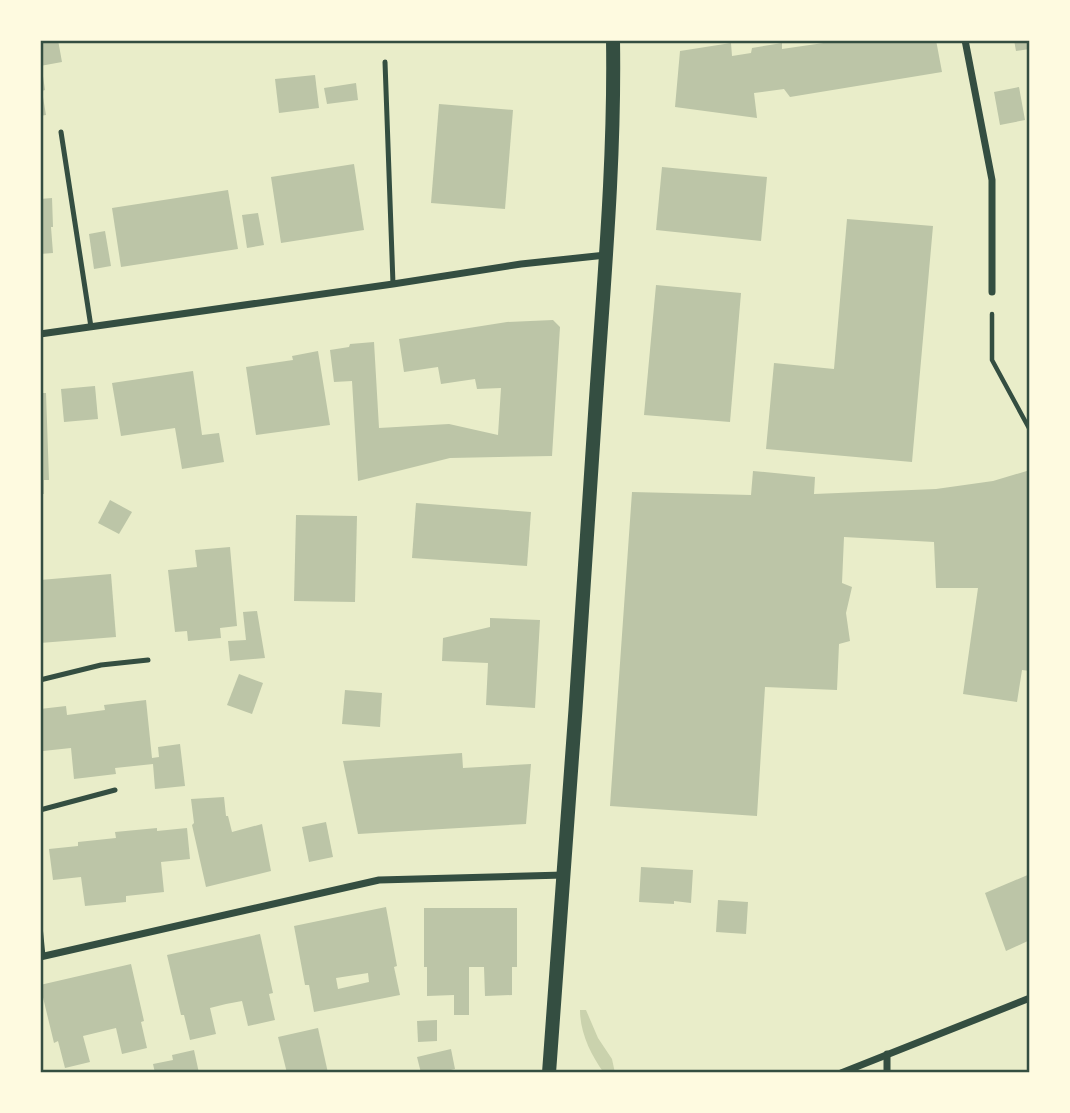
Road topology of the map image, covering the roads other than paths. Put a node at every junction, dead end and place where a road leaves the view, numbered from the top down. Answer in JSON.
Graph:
{"nodes":[{"id":1,"x":613,"y":40,"type":"edge"},
{"id":2,"x":965,"y":40,"type":"edge"},
{"id":3,"x":385,"y":62,"type":"dead end"},
{"id":4,"x":61,"y":132,"type":"dead end"},
{"id":5,"x":606,"y":256,"type":"junction"},
{"id":6,"x":394,"y":284,"type":"junction"},
{"id":7,"x":992,"y":292,"type":"road end"},
{"id":8,"x":91,"y":327,"type":"junction"},
{"id":9,"x":40,"y":334,"type":"edge"},
{"id":10,"x":148,"y":660,"type":"dead end"},
{"id":11,"x":40,"y":680,"type":"edge"},
{"id":12,"x":115,"y":790,"type":"dead end"},
{"id":13,"x":40,"y":810,"type":"edge"},
{"id":14,"x":564,"y":875,"type":"junction"},
{"id":15,"x":40,"y":926,"type":"edge"},
{"id":16,"x":42,"y":957,"type":"edge"},
{"id":17,"x":1030,"y":998,"type":"edge"},
{"id":18,"x":887,"y":1054,"type":"junction"},
{"id":19,"x":550,"y":1073,"type":"edge"},
{"id":20,"x":841,"y":1073,"type":"edge"},
{"id":21,"x":887,"y":1073,"type":"edge"}],
"edges":[{"from":1,"to":5,"type":"main road"},
{"from":2,"to":7,"type":"street"},
{"from":3,"to":6,"type":"lane"},
{"from":4,"to":8,"type":"lane"},
{"from":5,"to":6,"type":"street"},
{"from":5,"to":14,"type":"main road"},
{"from":6,"to":8,"type":"street"},
{"from":8,"to":9,"type":"street"},
{"from":10,"to":11,"type":"lane"},
{"from":12,"to":13,"type":"lane"},
{"from":14,"to":16,"type":"street"},
{"from":14,"to":19,"type":"main road"},
{"from":15,"to":16,"type":"lane"},
{"from":17,"to":18,"type":"street"},
{"from":18,"to":20,"type":"street"},
{"from":18,"to":21,"type":"street"}]}
